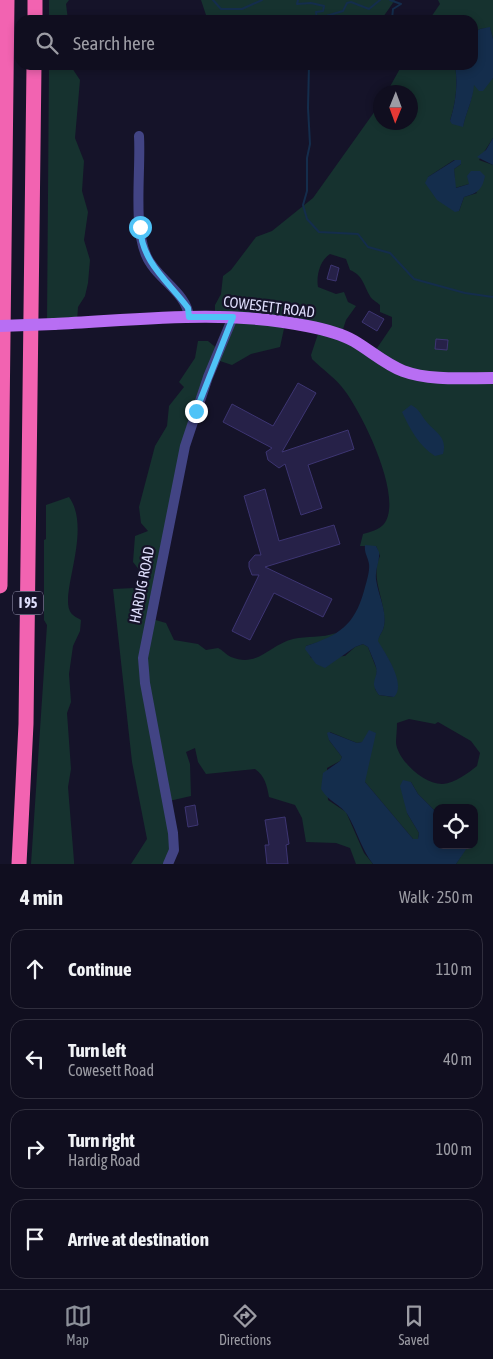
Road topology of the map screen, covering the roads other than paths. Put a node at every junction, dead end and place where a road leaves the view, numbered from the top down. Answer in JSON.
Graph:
{"nodes":[{"id":1,"x":7,"y":0,"type":"edge"},
{"id":2,"x":35,"y":0,"type":"edge"},
{"id":3,"x":35,"y":15,"type":"edge"},
{"id":4,"x":34,"y":70,"type":"edge"},
{"id":5,"x":139,"y":136,"type":"dead end"},
{"id":6,"x":189,"y":317,"type":"junction"},
{"id":7,"x":233,"y":317,"type":"junction"},
{"id":8,"x":0,"y":326,"type":"edge"},
{"id":9,"x":493,"y":378,"type":"edge"},
{"id":10,"x":0,"y":586,"type":"edge"},
{"id":11,"x":19,"y":864,"type":"edge"},
{"id":12,"x":168,"y":864,"type":"edge"}],
"edges":[{"from":1,"to":10,"type":"highway","number":"I 95"},
{"from":2,"to":3,"type":"highway"},
{"from":4,"to":11,"type":"highway","number":"I 95"},
{"from":5,"to":6,"type":"street"},
{"from":6,"to":7,"type":"main road","name":"COWESETT ROAD"},
{"from":6,"to":8,"type":"main road","name":"COWESETT ROAD","bridge":true},
{"from":7,"to":9,"type":"main road","name":"COWESETT ROAD"},
{"from":7,"to":12,"type":"street","name":"HARDIG ROAD"}]}
